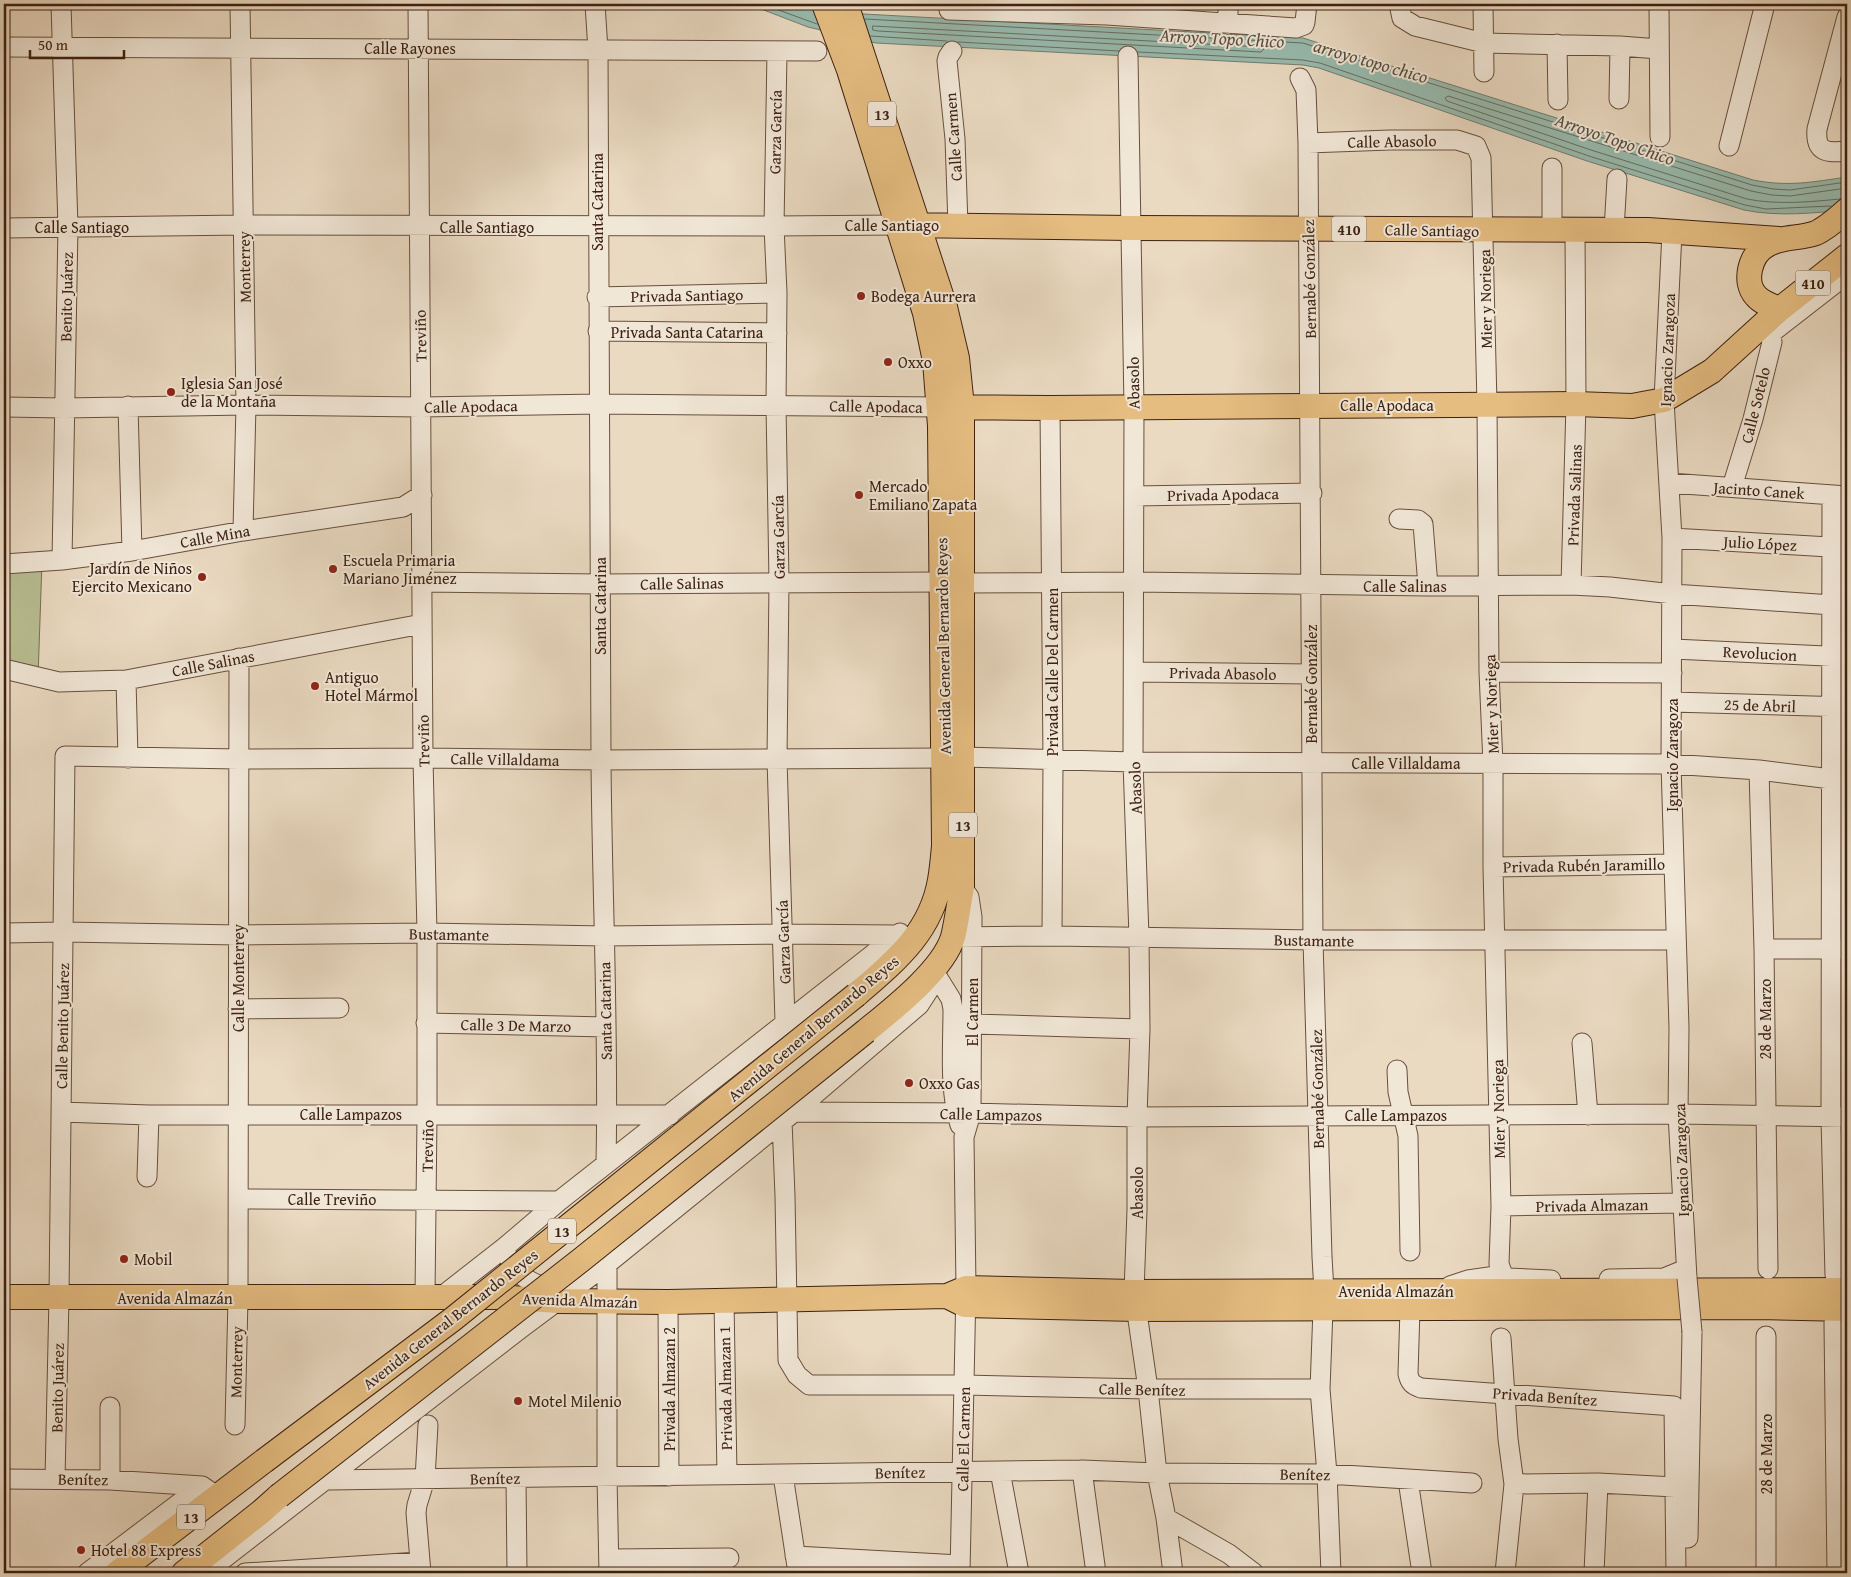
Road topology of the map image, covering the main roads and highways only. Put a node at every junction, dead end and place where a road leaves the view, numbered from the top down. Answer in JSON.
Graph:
{"nodes":[{"id":1,"x":824,"y":4,"type":"edge"},
{"id":2,"x":846,"y":4,"type":"edge"},
{"id":3,"x":1842,"y":214,"type":"edge"},
{"id":4,"x":908,"y":224,"type":"junction"},
{"id":5,"x":1779,"y":239,"type":"junction"},
{"id":6,"x":1847,"y":256,"type":"edge"},
{"id":7,"x":1780,"y":309,"type":"junction"},
{"id":8,"x":939,"y":407,"type":"junction"},
{"id":9,"x":962,"y":407,"type":"junction"},
{"id":10,"x":952,"y":583,"type":"junction"},
{"id":11,"x":954,"y":758,"type":"junction"},
{"id":12,"x":1841,"y":1282,"type":"edge"},
{"id":13,"x":4,"y":1297,"type":"edge"},
{"id":14,"x":1324,"y":1300,"type":"junction"},
{"id":15,"x":1847,"y":1309,"type":"edge"},
{"id":16,"x":117,"y":1573,"type":"edge"},
{"id":17,"x":184,"y":1573,"type":"edge"}],
"edges":[{"from":1,"to":4,"type":"main road","name":"Avenida General Bernardo Reyes","number":"13"},
{"from":2,"to":4,"type":"main road","name":"Avenida General Bernardo Reyes","number":"13"},
{"from":3,"to":5,"type":"main road","number":"410"},
{"from":4,"to":5,"type":"main road","name":"Calle Santiago","number":"410"},
{"from":4,"to":8,"type":"main road","name":"Avenida General Bernardo Reyes","number":"13"},
{"from":4,"to":9,"type":"main road","name":"Avenida General Bernardo Reyes","number":"13"},
{"from":5,"to":7,"type":"main road"},
{"from":6,"to":7,"type":"main road","number":"410"},
{"from":7,"to":9,"type":"main road","name":"Calle Apodaca","number":"410"},
{"from":8,"to":9,"type":"main road","number":"410"},
{"from":8,"to":10,"type":"main road","name":"Avenida General Bernardo Reyes","number":"13"},
{"from":9,"to":10,"type":"main road","name":"Avenida General Bernardo Reyes","number":"13"},
{"from":10,"to":11,"type":"main road","name":"Avenida General Bernardo Reyes","number":"13"},
{"from":11,"to":16,"type":"main road","name":"Avenida General Bernardo Reyes","number":"13","bridge":true},
{"from":11,"to":17,"type":"main road","name":"Avenida General Bernardo Reyes","number":"13","bridge":true},
{"from":12,"to":14,"type":"main road","name":"Avenida Almazán"},
{"from":13,"to":14,"type":"main road","name":"Avenida Almazán"},
{"from":14,"to":15,"type":"main road","name":"Avenida Almazán"}]}
